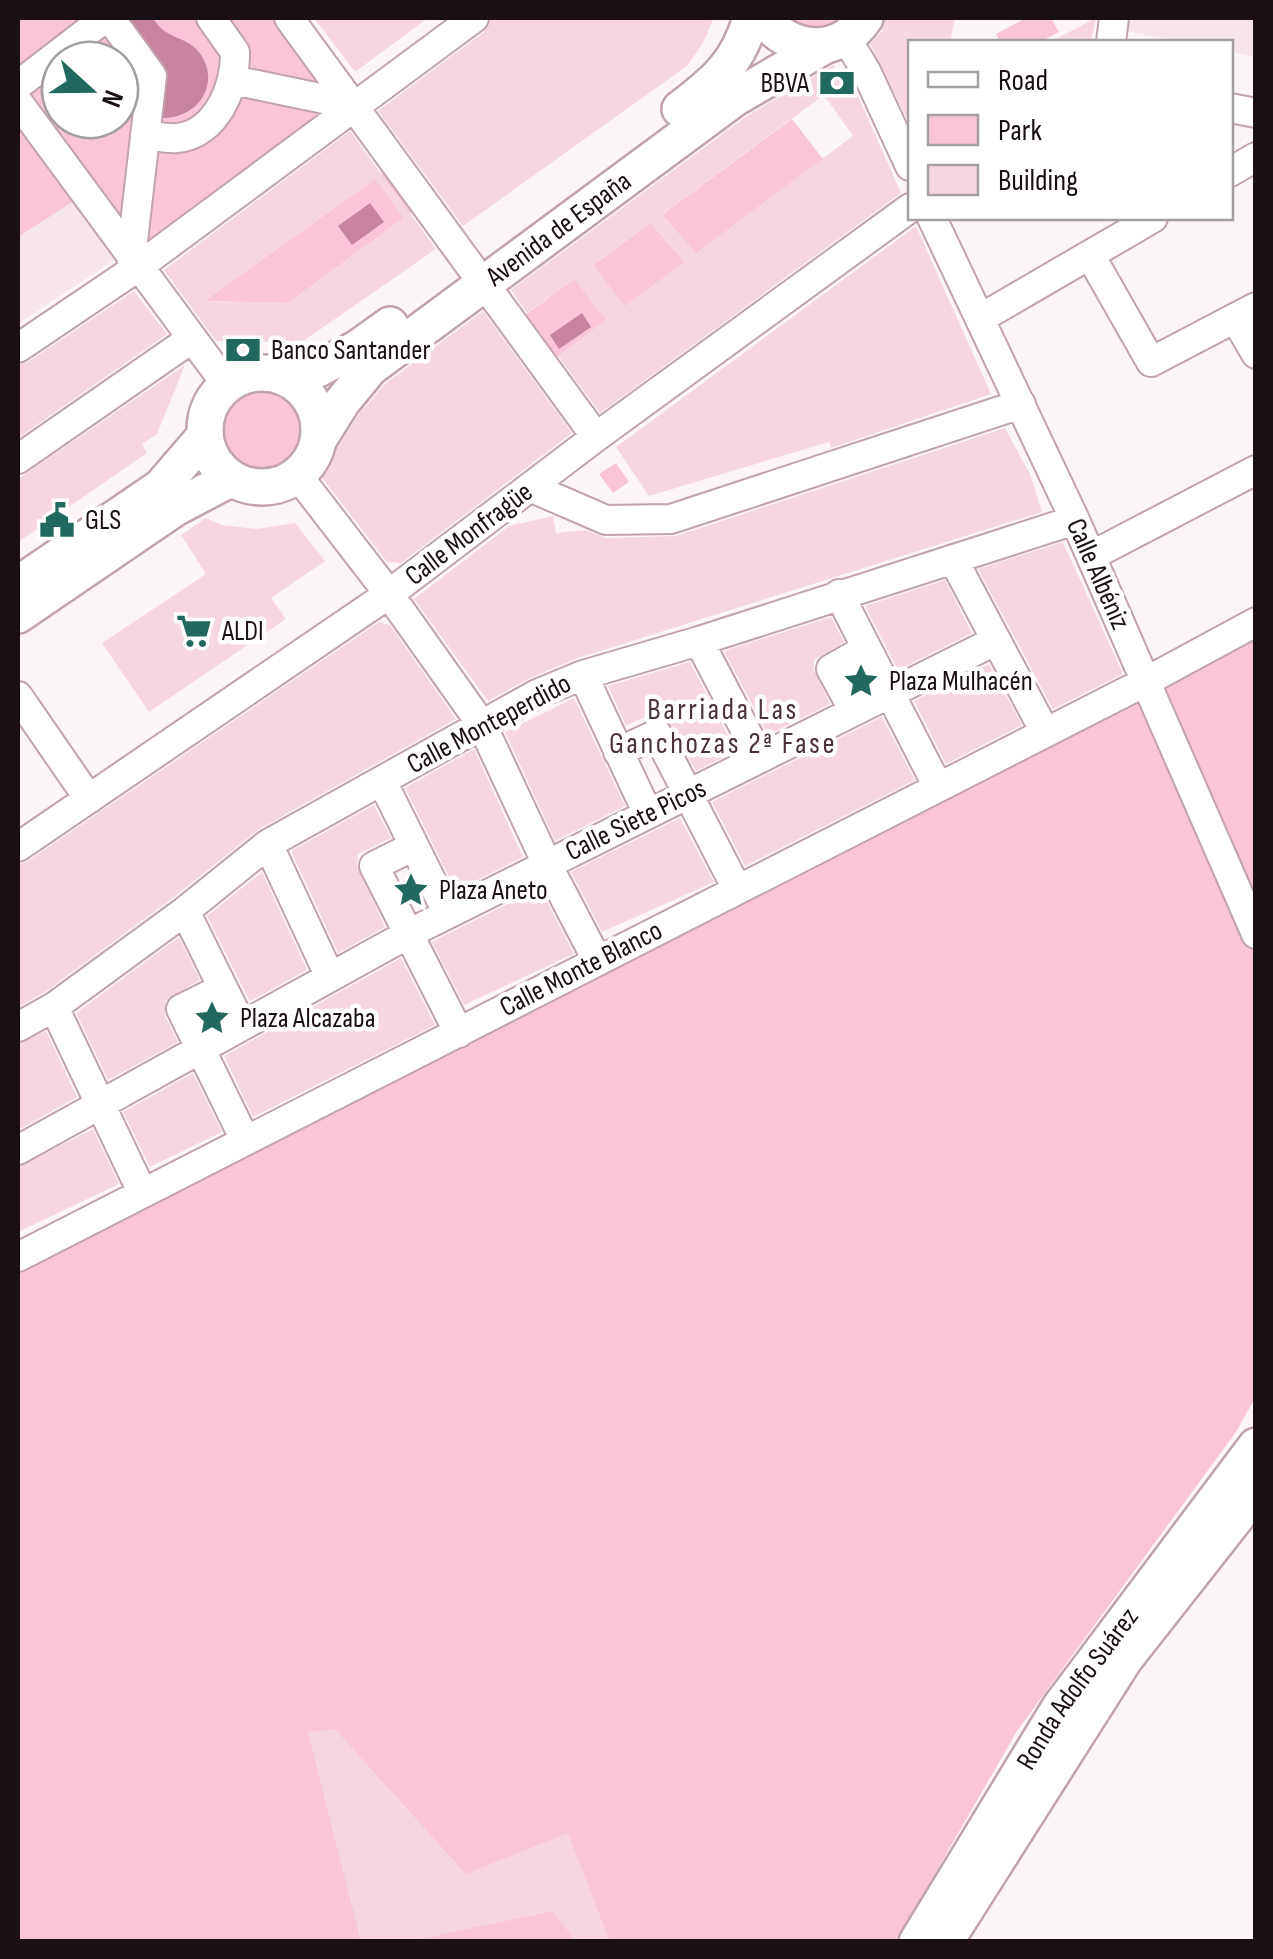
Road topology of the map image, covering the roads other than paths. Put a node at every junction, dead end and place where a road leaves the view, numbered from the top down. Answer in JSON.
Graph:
{"nodes":[{"id":1,"x":108,"y":18,"type":"edge"},
{"id":2,"x":289,"y":18,"type":"edge"},
{"id":3,"x":474,"y":18,"type":"edge"},
{"id":4,"x":751,"y":18,"type":"edge"},
{"id":5,"x":764,"y":18,"type":"edge"},
{"id":6,"x":222,"y":22,"type":"edge"},
{"id":7,"x":845,"y":34,"type":"edge"},
{"id":8,"x":233,"y":80,"type":"junction"},
{"id":9,"x":18,"y":85,"type":"edge"},
{"id":10,"x":18,"y":102,"type":"edge"},
{"id":11,"x":352,"y":106,"type":"junction"},
{"id":12,"x":145,"y":135,"type":"junction"},
{"id":13,"x":1256,"y":157,"type":"edge"},
{"id":14,"x":908,"y":162,"type":"edge"},
{"id":15,"x":1233,"y":170,"type":"edge"},
{"id":16,"x":908,"y":209,"type":"edge"},
{"id":17,"x":933,"y":220,"type":"edge"},
{"id":18,"x":1151,"y":220,"type":"edge"},
{"id":19,"x":1090,"y":256,"type":"junction"},
{"id":20,"x":135,"y":263,"type":"junction"},
{"id":21,"x":477,"y":274,"type":"junction"},
{"id":22,"x":1245,"y":313,"type":"edge"},
{"id":23,"x":981,"y":318,"type":"junction"},
{"id":24,"x":191,"y":340,"type":"junction"},
{"id":25,"x":18,"y":348,"type":"edge"},
{"id":26,"x":1256,"y":354,"type":"edge"},
{"id":27,"x":272,"y":373,"type":"junction"},
{"id":28,"x":226,"y":384,"type":"junction"},
{"id":29,"x":1021,"y":404,"type":"junction"},
{"id":30,"x":204,"y":437,"type":"junction"},
{"id":31,"x":596,"y":437,"type":"junction"},
{"id":32,"x":318,"y":439,"type":"junction"},
{"id":33,"x":18,"y":459,"type":"edge"},
{"id":34,"x":1256,"y":470,"type":"edge"},
{"id":35,"x":298,"y":476,"type":"junction"},
{"id":36,"x":230,"y":479,"type":"junction"},
{"id":37,"x":532,"y":488,"type":"junction"},
{"id":38,"x":1075,"y":520,"type":"junction"},
{"id":39,"x":1091,"y":556,"type":"junction"},
{"id":40,"x":952,"y":559,"type":"junction"},
{"id":41,"x":18,"y":586,"type":"edge"},
{"id":42,"x":389,"y":594,"type":"junction"},
{"id":43,"x":839,"y":594,"type":"junction"},
{"id":44,"x":18,"y":615,"type":"edge"},
{"id":45,"x":1256,"y":622,"type":"edge"},
{"id":46,"x":699,"y":641,"type":"junction"},
{"id":47,"x":995,"y":641,"type":"junction"},
{"id":48,"x":866,"y":649,"type":"junction"},
{"id":49,"x":584,"y":675,"type":"junction"},
{"id":50,"x":1145,"y":682,"type":"junction"},
{"id":51,"x":892,"y":694,"type":"junction"},
{"id":52,"x":18,"y":696,"type":"edge"},
{"id":53,"x":854,"y":710,"type":"junction"},
{"id":54,"x":482,"y":725,"type":"junction"},
{"id":55,"x":1045,"y":732,"type":"junction"},
{"id":56,"x":618,"y":752,"type":"junction"},
{"id":57,"x":760,"y":758,"type":"junction"},
{"id":58,"x":382,"y":781,"type":"junction"},
{"id":59,"x":938,"y":787,"type":"junction"},
{"id":60,"x":688,"y":796,"type":"junction"},
{"id":61,"x":88,"y":799,"type":"junction"},
{"id":62,"x":648,"y":814,"type":"junction"},
{"id":63,"x":268,"y":844,"type":"junction"},
{"id":64,"x":414,"y":846,"type":"junction"},
{"id":65,"x":18,"y":847,"type":"edge"},
{"id":66,"x":547,"y":864,"type":"junction"},
{"id":67,"x":737,"y":890,"type":"junction"},
{"id":68,"x":184,"y":911,"type":"junction"},
{"id":69,"x":448,"y":914,"type":"junction"},
{"id":70,"x":410,"y":932,"type":"junction"},
{"id":71,"x":1256,"y":934,"type":"edge"},
{"id":72,"x":597,"y":960,"type":"junction"},
{"id":73,"x":330,"y":977,"type":"junction"},
{"id":74,"x":223,"y":988,"type":"junction"},
{"id":75,"x":54,"y":1006,"type":"junction"},
{"id":76,"x":242,"y":1026,"type":"junction"},
{"id":77,"x":18,"y":1027,"type":"edge"},
{"id":78,"x":459,"y":1033,"type":"junction"},
{"id":79,"x":202,"y":1048,"type":"junction"},
{"id":80,"x":101,"y":1107,"type":"junction"},
{"id":81,"x":244,"y":1140,"type":"junction"},
{"id":82,"x":18,"y":1150,"type":"edge"},
{"id":83,"x":142,"y":1192,"type":"junction"},
{"id":84,"x":20,"y":1250,"type":"edge"},
{"id":85,"x":1256,"y":1446,"type":"edge"},
{"id":86,"x":1256,"y":1492,"type":"edge"},
{"id":87,"x":917,"y":1942,"type":"edge"},
{"id":88,"x":944,"y":1942,"type":"edge"}],
"edges":[{"from":1,"to":9,"type":"street"},
{"from":1,"to":12,"type":"street"},
{"from":2,"to":11,"type":"street"},
{"from":3,"to":11,"type":"street"},
{"from":4,"to":21,"type":"main road","name":"Avenida de España"},
{"from":5,"to":7,"type":"main road"},
{"from":6,"to":8,"type":"street"},
{"from":7,"to":14,"type":"street"},
{"from":7,"to":21,"type":"main road","name":"Avenida de España"},
{"from":8,"to":11,"type":"street"},
{"from":8,"to":12,"type":"street"},
{"from":10,"to":20,"type":"street"},
{"from":11,"to":20,"type":"street"},
{"from":11,"to":21,"type":"street"},
{"from":12,"to":20,"type":"street"},
{"from":13,"to":15,"type":"street"},
{"from":16,"to":31,"type":"street","name":"Calle Monfragüe"},
{"from":17,"to":23,"type":"street","name":"Calle Albéniz"},
{"from":18,"to":19,"type":"street"},
{"from":19,"to":22,"type":"street"},
{"from":19,"to":23,"type":"street"},
{"from":20,"to":24,"type":"street"},
{"from":20,"to":25,"type":"street"},
{"from":21,"to":27,"type":"main road","name":"Avenida de España"},
{"from":21,"to":31,"type":"street"},
{"from":21,"to":32,"type":"main road","name":"Avenida de España"},
{"from":22,"to":26,"type":"street"},
{"from":23,"to":29,"type":"street","name":"Calle Albéniz"},
{"from":24,"to":28,"type":"street"},
{"from":24,"to":33,"type":"street"},
{"from":27,"to":28,"type":"main road"},
{"from":27,"to":32,"type":"main road"},
{"from":28,"to":30,"type":"main road"},
{"from":29,"to":37,"type":"street"},
{"from":29,"to":38,"type":"street","name":"Calle Albéniz"},
{"from":30,"to":36,"type":"main road"},
{"from":30,"to":41,"type":"main road"},
{"from":31,"to":37,"type":"street","name":"Calle Monfragüe"},
{"from":32,"to":35,"type":"main road"},
{"from":34,"to":39,"type":"street"},
{"from":35,"to":36,"type":"main road"},
{"from":35,"to":42,"type":"street"},
{"from":36,"to":44,"type":"main road"},
{"from":37,"to":42,"type":"street","name":"Calle Monfragüe"},
{"from":38,"to":39,"type":"street","name":"Calle Albéniz"},
{"from":38,"to":40,"type":"street","name":"Calle Monteperdido"},
{"from":39,"to":50,"type":"street","name":"Calle Albéniz"},
{"from":40,"to":43,"type":"street","name":"Calle Monteperdido"},
{"from":40,"to":47,"type":"street"},
{"from":42,"to":54,"type":"street"},
{"from":42,"to":61,"type":"street","name":"Calle Monfragüe"},
{"from":43,"to":46,"type":"street","name":"Calle Monteperdido"},
{"from":43,"to":48,"type":"street"},
{"from":45,"to":50,"type":"street","name":"Calle Monte Blanco"},
{"from":46,"to":49,"type":"street","name":"Calle Monteperdido"},
{"from":46,"to":57,"type":"street"},
{"from":47,"to":51,"type":"street","name":"Calle Siete Picos"},
{"from":47,"to":55,"type":"street"},
{"from":48,"to":51,"type":"street"},
{"from":48,"to":53,"type":"street"},
{"from":49,"to":54,"type":"street","name":"Calle Monteperdido"},
{"from":49,"to":56,"type":"street"},
{"from":50,"to":55,"type":"street","name":"Calle Monte Blanco"},
{"from":50,"to":71,"type":"street","name":"Calle Albéniz"},
{"from":51,"to":53,"type":"street","name":"Calle Siete Picos"},
{"from":51,"to":59,"type":"street"},
{"from":52,"to":61,"type":"street"},
{"from":53,"to":57,"type":"street","name":"Calle Siete Picos"},
{"from":54,"to":58,"type":"street","name":"Calle Monteperdido"},
{"from":54,"to":66,"type":"street"},
{"from":55,"to":59,"type":"street","name":"Calle Monte Blanco"},
{"from":56,"to":60,"type":"street"},
{"from":56,"to":62,"type":"street"},
{"from":57,"to":60,"type":"street","name":"Calle Siete Picos"},
{"from":58,"to":63,"type":"street","name":"Calle Monteperdido"},
{"from":58,"to":64,"type":"street"},
{"from":59,"to":67,"type":"street","name":"Calle Monte Blanco"},
{"from":60,"to":62,"type":"street","name":"Calle Siete Picos"},
{"from":60,"to":67,"type":"street"},
{"from":61,"to":65,"type":"street","name":"Calle Monfragüe"},
{"from":62,"to":66,"type":"street","name":"Calle Siete Picos"},
{"from":63,"to":68,"type":"street","name":"Calle Monteperdido"},
{"from":63,"to":73,"type":"street"},
{"from":64,"to":69,"type":"street"},
{"from":64,"to":70,"type":"street"},
{"from":66,"to":69,"type":"street","name":"Calle Siete Picos"},
{"from":66,"to":72,"type":"street"},
{"from":67,"to":72,"type":"street","name":"Calle Monte Blanco"},
{"from":68,"to":74,"type":"street"},
{"from":68,"to":75,"type":"street","name":"Calle Monteperdido"},
{"from":69,"to":70,"type":"street","name":"Calle Siete Picos"},
{"from":70,"to":73,"type":"street","name":"Calle Siete Picos"},
{"from":70,"to":78,"type":"street"},
{"from":72,"to":78,"type":"street","name":"Calle Monte Blanco"},
{"from":73,"to":76,"type":"street","name":"Calle Siete Picos"},
{"from":74,"to":76,"type":"street"},
{"from":74,"to":79,"type":"street"},
{"from":75,"to":77,"type":"street","name":"Calle Monteperdido"},
{"from":75,"to":80,"type":"street"},
{"from":76,"to":79,"type":"street","name":"Calle Siete Picos"},
{"from":78,"to":81,"type":"street","name":"Calle Monte Blanco"},
{"from":79,"to":80,"type":"street","name":"Calle Siete Picos"},
{"from":79,"to":81,"type":"street"},
{"from":80,"to":82,"type":"street","name":"Calle Siete Picos"},
{"from":80,"to":83,"type":"street"},
{"from":81,"to":83,"type":"street","name":"Calle Monte Blanco"},
{"from":83,"to":84,"type":"street","name":"Calle Monte Blanco"},
{"from":85,"to":87,"type":"main road","name":"Ronda Adolfo Suárez"},
{"from":86,"to":88,"type":"main road","name":"Ronda Adolfo Suárez"}]}
